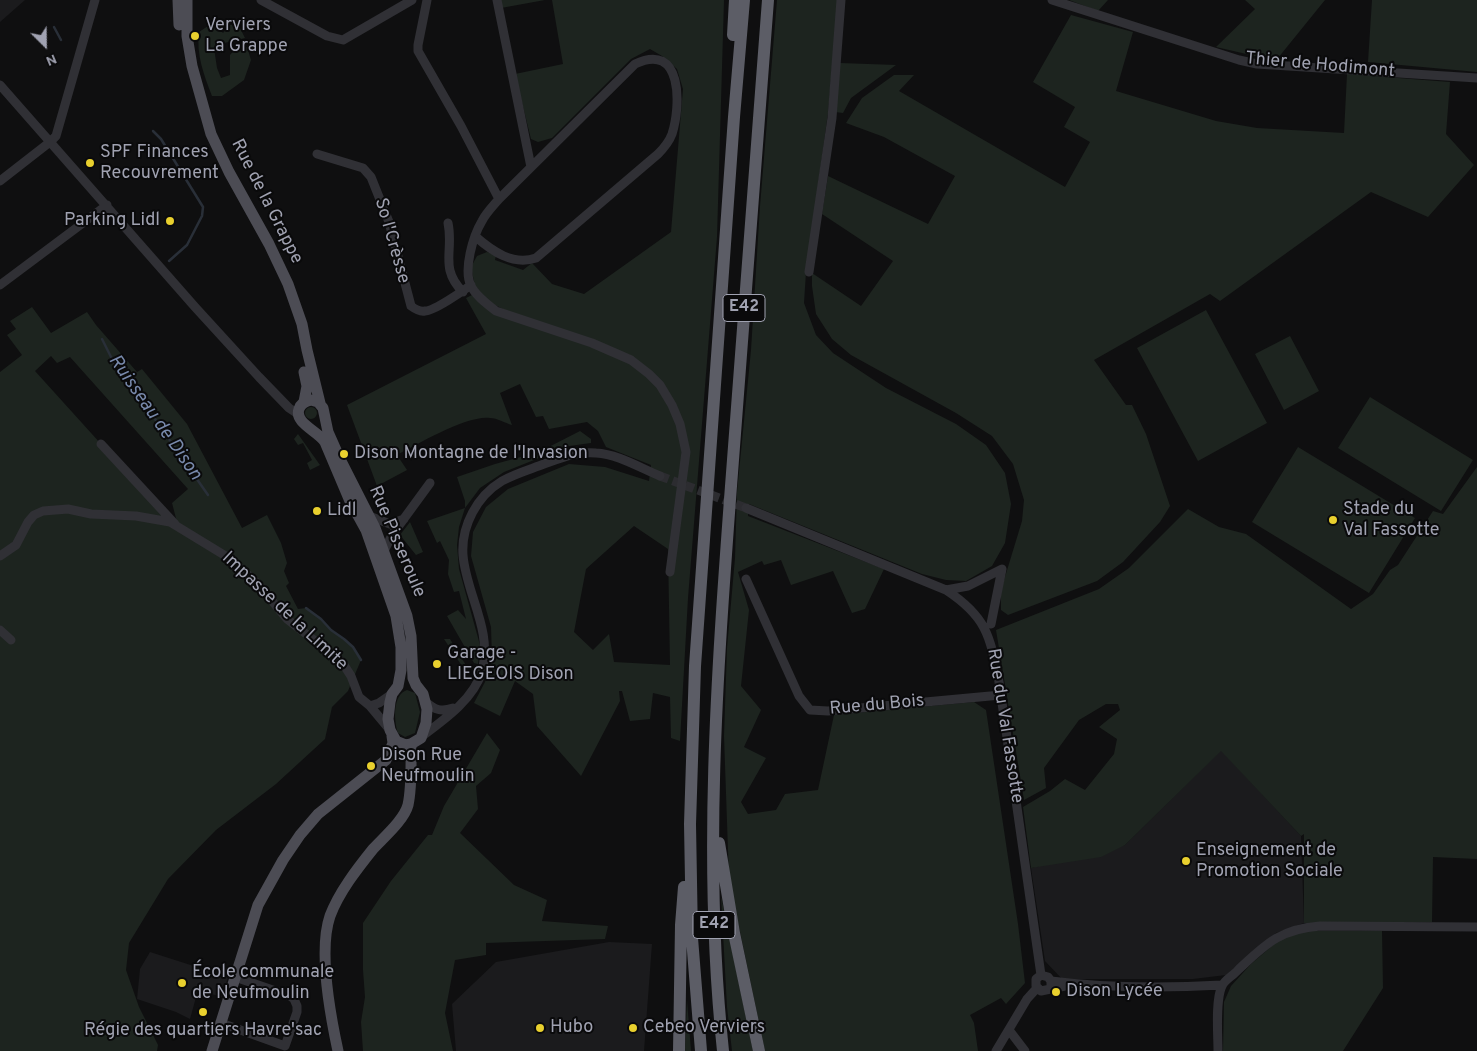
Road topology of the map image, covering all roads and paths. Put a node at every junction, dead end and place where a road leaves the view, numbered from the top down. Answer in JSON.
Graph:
{"nodes":[{"id":1,"x":95,"y":0,"type":"edge"},
{"id":2,"x":178,"y":0,"type":"edge"},
{"id":3,"x":187,"y":0,"type":"edge"},
{"id":4,"x":262,"y":0,"type":"edge"},
{"id":5,"x":412,"y":0,"type":"edge"},
{"id":6,"x":426,"y":0,"type":"edge"},
{"id":7,"x":497,"y":0,"type":"edge"},
{"id":8,"x":734,"y":0,"type":"edge"},
{"id":9,"x":744,"y":0,"type":"edge"},
{"id":10,"x":768,"y":0,"type":"edge"},
{"id":11,"x":841,"y":0,"type":"edge"},
{"id":12,"x":1052,"y":0,"type":"edge"},
{"id":13,"x":1477,"y":78,"type":"edge"},
{"id":14,"x":0,"y":85,"type":"edge"},
{"id":15,"x":203,"y":107,"type":"junction"},
{"id":16,"x":734,"y":117,"type":"junction"},
{"id":17,"x":50,"y":142,"type":"junction"},
{"id":18,"x":318,"y":154,"type":"dead end"},
{"id":19,"x":531,"y":167,"type":"junction"},
{"id":20,"x":0,"y":181,"type":"edge"},
{"id":21,"x":499,"y":199,"type":"junction"},
{"id":22,"x":107,"y":206,"type":"junction"},
{"id":23,"x":448,"y":223,"type":"dead end"},
{"id":24,"x":476,"y":237,"type":"junction"},
{"id":25,"x":809,"y":272,"type":"dead end"},
{"id":26,"x":0,"y":285,"type":"edge"},
{"id":27,"x":471,"y":285,"type":"junction"},
{"id":28,"x":463,"y":292,"type":"junction"},
{"id":29,"x":298,"y":313,"type":"junction"},
{"id":30,"x":304,"y":402,"type":"junction"},
{"id":31,"x":320,"y":403,"type":"junction"},
{"id":32,"x":298,"y":414,"type":"junction"},
{"id":33,"x":324,"y":416,"type":"junction"},
{"id":34,"x":308,"y":426,"type":"junction"},
{"id":35,"x":101,"y":444,"type":"dead end"},
{"id":36,"x":660,"y":476,"type":"tunnel mouth"},
{"id":37,"x":430,"y":483,"type":"dead end"},
{"id":38,"x":746,"y":508,"type":"tunnel mouth"},
{"id":39,"x":369,"y":516,"type":"junction"},
{"id":40,"x":404,"y":519,"type":"junction"},
{"id":41,"x":179,"y":527,"type":"junction"},
{"id":42,"x":384,"y":551,"type":"junction"},
{"id":43,"x":0,"y":556,"type":"edge"},
{"id":44,"x":670,"y":572,"type":"dead end"},
{"id":45,"x":746,"y":579,"type":"dead end"},
{"id":46,"x":946,"y":590,"type":"junction"},
{"id":47,"x":991,"y":624,"type":"dead end"},
{"id":48,"x":0,"y":630,"type":"edge"},
{"id":49,"x":11,"y":640,"type":"dead end"},
{"id":50,"x":416,"y":686,"type":"junction"},
{"id":51,"x":395,"y":690,"type":"junction"},
{"id":52,"x":1001,"y":695,"type":"junction"},
{"id":53,"x":426,"y":702,"type":"junction"},
{"id":54,"x":370,"y":706,"type":"junction"},
{"id":55,"x":458,"y":707,"type":"junction"},
{"id":56,"x":391,"y":733,"type":"junction"},
{"id":57,"x":416,"y":741,"type":"junction"},
{"id":58,"x":713,"y":798,"type":"junction"},
{"id":59,"x":690,"y":824,"type":"junction"},
{"id":60,"x":1477,"y":927,"type":"edge"},
{"id":61,"x":1041,"y":975,"type":"junction"},
{"id":62,"x":235,"y":977,"type":"junction"},
{"id":63,"x":1051,"y":984,"type":"junction"},
{"id":64,"x":1222,"y":985,"type":"junction"},
{"id":65,"x":1037,"y":988,"type":"junction"},
{"id":66,"x":221,"y":1023,"type":"junction"},
{"id":67,"x":1009,"y":1030,"type":"junction"},
{"id":68,"x":284,"y":1049,"type":"edge"},
{"id":69,"x":212,"y":1051,"type":"edge"},
{"id":70,"x":338,"y":1051,"type":"edge"},
{"id":71,"x":679,"y":1051,"type":"edge"},
{"id":72,"x":701,"y":1051,"type":"edge"},
{"id":73,"x":723,"y":1051,"type":"edge"},
{"id":74,"x":759,"y":1051,"type":"edge"},
{"id":75,"x":996,"y":1051,"type":"edge"},
{"id":76,"x":1025,"y":1051,"type":"edge"},
{"id":77,"x":1218,"y":1051,"type":"edge"}],
"edges":[{"from":1,"to":17,"type":"street"},
{"from":2,"to":15,"type":"main road","name":"Rue de la Grappe"},
{"from":3,"to":15,"type":"main road","name":"Rue de la Grappe"},
{"from":4,"to":5,"type":"street"},
{"from":6,"to":21,"type":"street"},
{"from":7,"to":19,"type":"street"},
{"from":8,"to":16,"type":"highway"},
{"from":9,"to":16,"type":"highway","number":"E42"},
{"from":10,"to":58,"type":"highway","number":"E42"},
{"from":11,"to":25,"type":"street"},
{"from":12,"to":13,"type":"street","name":"Thier de Hodimont"},
{"from":14,"to":17,"type":"street"},
{"from":15,"to":29,"type":"main road","name":"Rue de la Grappe"},
{"from":16,"to":59,"type":"highway","number":"E42"},
{"from":17,"to":20,"type":"street"},
{"from":17,"to":22,"type":"street"},
{"from":18,"to":28,"type":"street","name":"So l'Crèsse"},
{"from":19,"to":21,"type":"street"},
{"from":19,"to":24,"type":"street"},
{"from":21,"to":24,"type":"street"},
{"from":22,"to":26,"type":"street"},
{"from":22,"to":32,"type":"street"},
{"from":23,"to":28,"type":"street"},
{"from":24,"to":27,"type":"street"},
{"from":27,"to":28,"type":"street","name":"So l'Crèsse"},
{"from":27,"to":44,"type":"street"},
{"from":29,"to":30,"type":"main road","name":"Rue de la Grappe"},
{"from":29,"to":31,"type":"main road","name":"Rue de la Grappe"},
{"from":30,"to":31,"type":"main road"},
{"from":30,"to":32,"type":"main road"},
{"from":31,"to":33,"type":"main road"},
{"from":32,"to":34,"type":"main road"},
{"from":33,"to":34,"type":"main road"},
{"from":33,"to":39,"type":"main road","name":"Rue Pisseroule"},
{"from":34,"to":51,"type":"main road","name":"Rue Pisseroule"},
{"from":35,"to":41,"type":"street"},
{"from":36,"to":55,"type":"street"},
{"from":37,"to":40,"type":"street"},
{"from":38,"to":46,"type":"street","name":"Rue du Val Fassotte"},
{"from":39,"to":40,"type":"street"},
{"from":39,"to":42,"type":"main road","name":"Rue Pisseroule"},
{"from":40,"to":42,"type":"street"},
{"from":41,"to":43,"type":"street","name":"Impasse de la Limite"},
{"from":41,"to":54,"type":"street","name":"Impasse de la Limite"},
{"from":42,"to":50,"type":"main road","name":"Rue Pisseroule"},
{"from":45,"to":52,"type":"street","name":"Rue du Bois"},
{"from":46,"to":47,"type":"street"},
{"from":46,"to":52,"type":"street","name":"Rue du Val Fassotte"},
{"from":48,"to":49,"type":"street"},
{"from":50,"to":51,"type":"main road"},
{"from":50,"to":53,"type":"main road","name":"Rue Pisseroule"},
{"from":51,"to":54,"type":"street"},
{"from":51,"to":56,"type":"main road","name":"Rue Pisseroule"},
{"from":52,"to":61,"type":"street","name":"Rue du Val Fassotte"},
{"from":53,"to":55,"type":"street"},
{"from":53,"to":57,"type":"main road"},
{"from":54,"to":56,"type":"street","name":"Impasse de la Limite"},
{"from":55,"to":57,"type":"street"},
{"from":56,"to":57,"type":"main road"},
{"from":56,"to":62,"type":"main road","name":"Rue Pisseroule"},
{"from":57,"to":70,"type":"main road"},
{"from":58,"to":73,"type":"highway","number":"E42"},
{"from":58,"to":74,"type":"highway"},
{"from":59,"to":71,"type":"highway"},
{"from":59,"to":72,"type":"highway","number":"E42"},
{"from":60,"to":64,"type":"street"},
{"from":61,"to":63,"type":"street"},
{"from":61,"to":65,"type":"street"},
{"from":62,"to":66,"type":"main road","name":"Rue Pisseroule"},
{"from":62,"to":68,"type":"street"},
{"from":63,"to":64,"type":"street"},
{"from":63,"to":65,"type":"street"},
{"from":64,"to":77,"type":"street"},
{"from":65,"to":67,"type":"street"},
{"from":66,"to":68,"type":"street"},
{"from":66,"to":69,"type":"main road","name":"Rue Pisseroule"},
{"from":67,"to":75,"type":"street"},
{"from":67,"to":76,"type":"street"}]}
